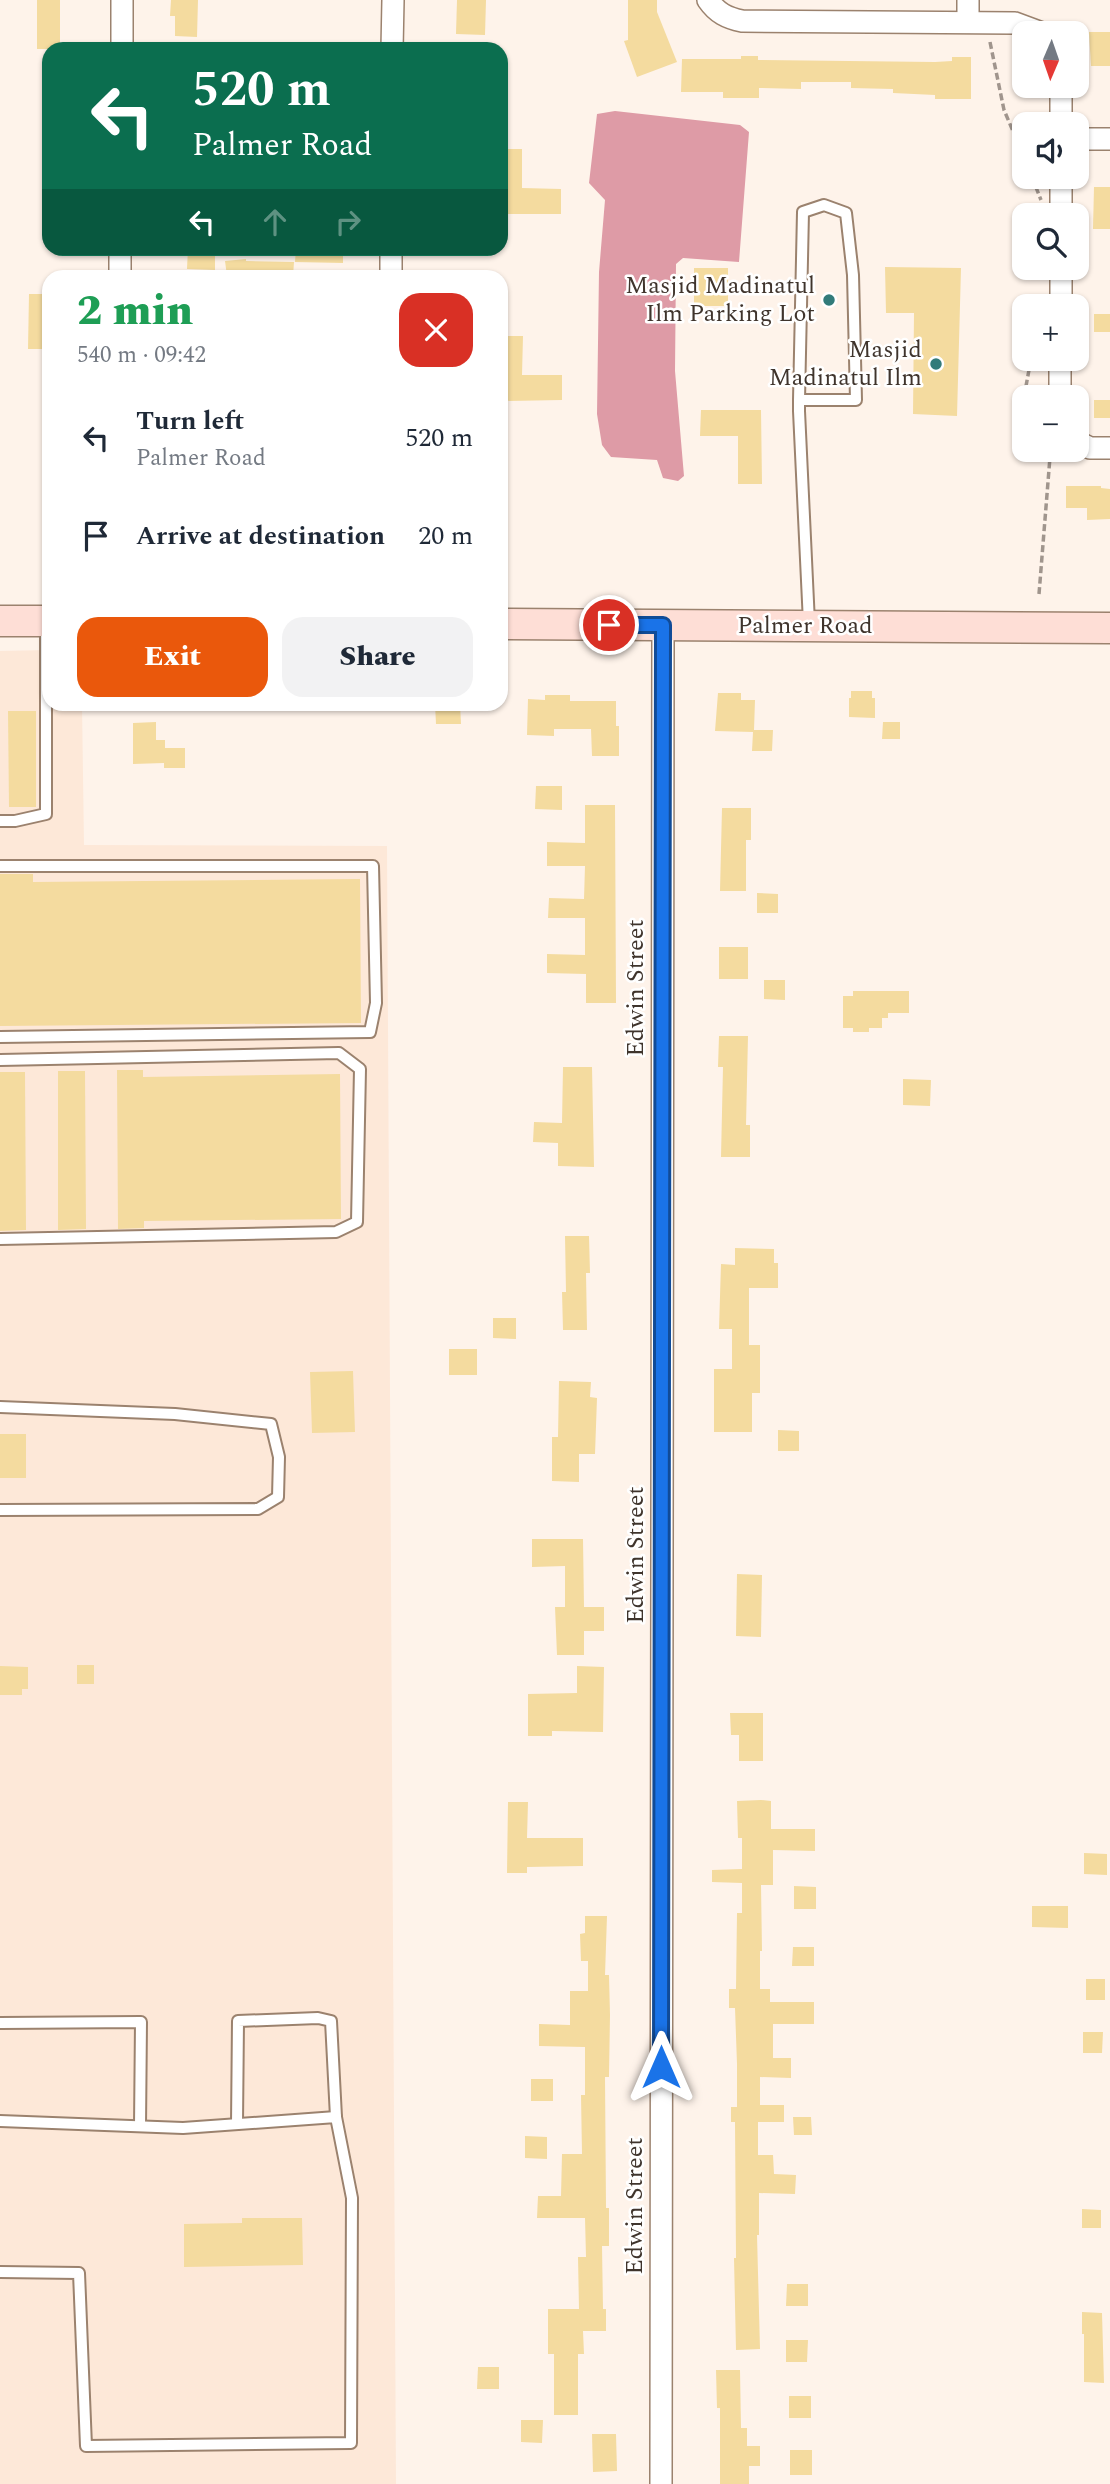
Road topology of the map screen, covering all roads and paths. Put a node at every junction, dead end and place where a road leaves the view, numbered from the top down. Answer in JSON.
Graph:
{"nodes":[{"id":1,"x":122,"y":0,"type":"edge"},
{"id":2,"x":393,"y":0,"type":"edge"},
{"id":3,"x":968,"y":0,"type":"edge"},
{"id":4,"x":709,"y":2,"type":"edge"},
{"id":5,"x":978,"y":22,"type":"junction"},
{"id":6,"x":1012,"y":24,"type":"edge"},
{"id":7,"x":122,"y":42,"type":"edge"},
{"id":8,"x":393,"y":42,"type":"edge"},
{"id":9,"x":1012,"y":129,"type":"edge"},
{"id":10,"x":1089,"y":139,"type":"edge"},
{"id":11,"x":1110,"y":139,"type":"edge"},
{"id":12,"x":799,"y":400,"type":"junction"},
{"id":13,"x":1089,"y":448,"type":"edge"},
{"id":14,"x":1110,"y":448,"type":"edge"},
{"id":15,"x":1050,"y":462,"type":"edge"},
{"id":16,"x":1039,"y":594,"type":"dead end"},
{"id":17,"x":0,"y":621,"type":"edge"},
{"id":18,"x":42,"y":621,"type":"edge"},
{"id":19,"x":508,"y":624,"type":"edge"},
{"id":20,"x":663,"y":625,"type":"junction"},
{"id":21,"x":810,"y":626,"type":"junction"},
{"id":22,"x":1110,"y":628,"type":"edge"},
{"id":23,"x":47,"y":711,"type":"edge"},
{"id":24,"x":0,"y":821,"type":"edge"},
{"id":25,"x":0,"y":866,"type":"edge"},
{"id":26,"x":0,"y":1037,"type":"edge"},
{"id":27,"x":0,"y":1060,"type":"edge"},
{"id":28,"x":0,"y":1239,"type":"edge"},
{"id":29,"x":0,"y":1407,"type":"edge"},
{"id":30,"x":0,"y":1510,"type":"edge"},
{"id":31,"x":0,"y":2023,"type":"edge"},
{"id":32,"x":336,"y":2117,"type":"junction"},
{"id":33,"x":0,"y":2121,"type":"edge"},
{"id":34,"x":237,"y":2124,"type":"junction"},
{"id":35,"x":140,"y":2126,"type":"junction"},
{"id":36,"x":0,"y":2272,"type":"edge"},
{"id":37,"x":661,"y":2484,"type":"edge"}],
"edges":[{"from":1,"to":7,"type":"street"},
{"from":2,"to":8,"type":"street"},
{"from":3,"to":5,"type":"street"},
{"from":4,"to":5,"type":"street"},
{"from":5,"to":6,"type":"street"},
{"from":5,"to":9,"type":"path"},
{"from":10,"to":11,"type":"street"},
{"from":12,"to":12,"type":"lane"},
{"from":12,"to":21,"type":"lane"},
{"from":13,"to":14,"type":"street"},
{"from":15,"to":16,"type":"path"},
{"from":17,"to":18,"type":"street"},
{"from":19,"to":20,"type":"street","name":"Palmer Road"},
{"from":20,"to":21,"type":"street","name":"Palmer Road"},
{"from":20,"to":37,"type":"street","name":"Edwin Street"},
{"from":21,"to":22,"type":"street","name":"Palmer Road"},
{"from":23,"to":24,"type":"lane"},
{"from":25,"to":26,"type":"lane"},
{"from":27,"to":28,"type":"lane"},
{"from":29,"to":30,"type":"lane"},
{"from":31,"to":35,"type":"lane"},
{"from":32,"to":34,"type":"lane"},
{"from":32,"to":34,"type":"lane"},
{"from":32,"to":36,"type":"lane"},
{"from":33,"to":35,"type":"lane"},
{"from":34,"to":35,"type":"lane"}]}
